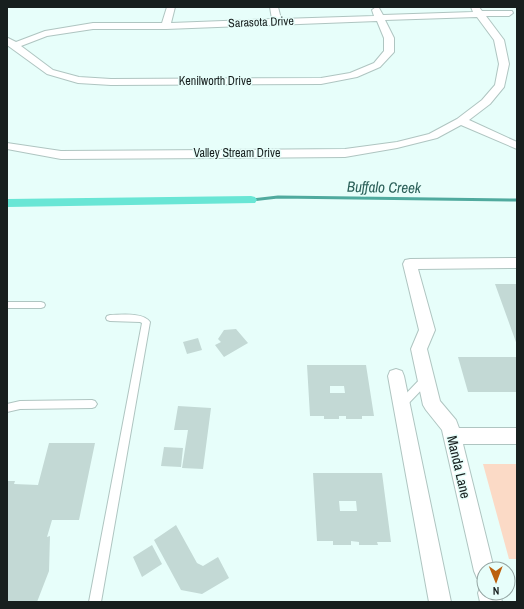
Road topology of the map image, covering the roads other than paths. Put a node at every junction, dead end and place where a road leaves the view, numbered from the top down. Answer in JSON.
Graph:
{"nodes":[{"id":1,"x":171,"y":7,"type":"edge"},
{"id":2,"x":274,"y":7,"type":"edge"},
{"id":3,"x":375,"y":7,"type":"edge"},
{"id":4,"x":477,"y":10,"type":"edge"},
{"id":5,"x":510,"y":13,"type":"dead end"},
{"id":6,"x":379,"y":17,"type":"junction"},
{"id":7,"x":277,"y":22,"type":"junction"},
{"id":8,"x":166,"y":26,"type":"junction"},
{"id":9,"x":11,"y":43,"type":"edge"},
{"id":10,"x":462,"y":121,"type":"junction"},
{"id":11,"x":7,"y":146,"type":"edge"},
{"id":12,"x":517,"y":146,"type":"edge"},
{"id":13,"x":517,"y":263,"type":"edge"},
{"id":14,"x":7,"y":305,"type":"edge"},
{"id":15,"x":41,"y":305,"type":"dead end"},
{"id":16,"x":110,"y":318,"type":"dead end"},
{"id":17,"x":396,"y":376,"type":"dead end"},
{"id":18,"x":426,"y":379,"type":"junction"},
{"id":19,"x":92,"y":404,"type":"dead end"},
{"id":20,"x":402,"y":404,"type":"junction"},
{"id":21,"x":7,"y":408,"type":"edge"},
{"id":22,"x":452,"y":436,"type":"junction"},
{"id":23,"x":517,"y":436,"type":"edge"},
{"id":24,"x":482,"y":561,"type":"edge"},
{"id":25,"x":95,"y":602,"type":"edge"},
{"id":26,"x":440,"y":602,"type":"edge"}],
"edges":[{"from":1,"to":8,"type":"street"},
{"from":2,"to":7,"type":"street"},
{"from":3,"to":6,"type":"street","name":"Kenilworth Drive"},
{"from":4,"to":5,"type":"street","name":"Sarasota Drive"},
{"from":4,"to":6,"type":"street","name":"Sarasota Drive"},
{"from":4,"to":10,"type":"street","name":"Valley Stream Drive"},
{"from":6,"to":7,"type":"street","name":"Sarasota Drive"},
{"from":6,"to":9,"type":"street","name":"Kenilworth Drive"},
{"from":7,"to":8,"type":"street","name":"Sarasota Drive"},
{"from":8,"to":9,"type":"street","name":"Sarasota Drive"},
{"from":10,"to":11,"type":"street","name":"Valley Stream Drive"},
{"from":10,"to":12,"type":"street"},
{"from":13,"to":18,"type":"street","name":"Manda Lane"},
{"from":14,"to":15,"type":"lane"},
{"from":16,"to":25,"type":"lane"},
{"from":17,"to":20,"type":"street"},
{"from":18,"to":20,"type":"lane"},
{"from":18,"to":22,"type":"street","name":"Manda Lane"},
{"from":19,"to":21,"type":"lane"},
{"from":20,"to":26,"type":"street"},
{"from":22,"to":23,"type":"street"},
{"from":22,"to":24,"type":"street","name":"Manda Lane"}]}
